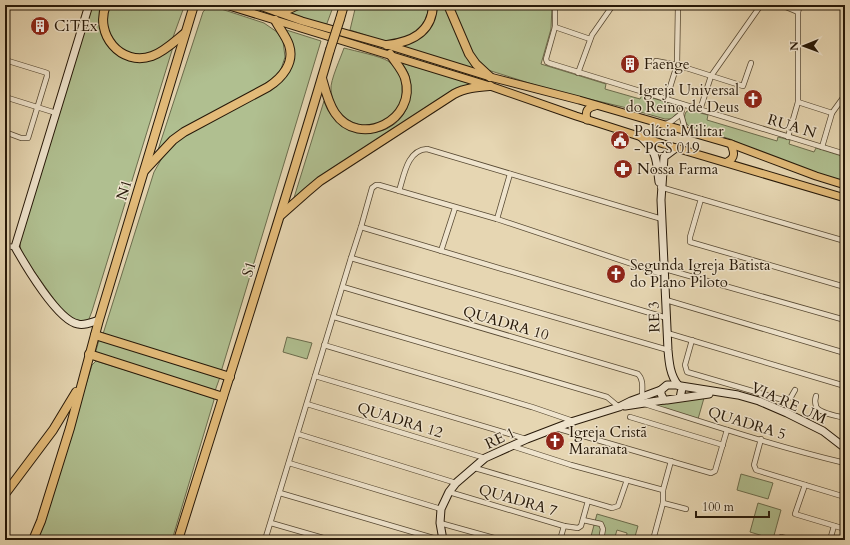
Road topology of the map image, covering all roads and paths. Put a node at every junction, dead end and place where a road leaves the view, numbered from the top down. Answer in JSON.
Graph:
{"nodes":[{"id":1,"x":89,"y":5,"type":"edge"},
{"id":2,"x":106,"y":5,"type":"edge"},
{"id":3,"x":226,"y":5,"type":"edge"},
{"id":4,"x":257,"y":5,"type":"edge"},
{"id":5,"x":298,"y":5,"type":"edge"},
{"id":6,"x":344,"y":5,"type":"edge"},
{"id":7,"x":433,"y":5,"type":"edge"},
{"id":8,"x":448,"y":5,"type":"edge"},
{"id":9,"x":555,"y":5,"type":"edge"},
{"id":10,"x":613,"y":5,"type":"edge"},
{"id":11,"x":678,"y":5,"type":"edge"},
{"id":12,"x":761,"y":5,"type":"edge"},
{"id":13,"x":781,"y":5,"type":"edge"},
{"id":14,"x":800,"y":5,"type":"edge"},
{"id":15,"x":194,"y":7,"type":"edge"},
{"id":16,"x":276,"y":11,"type":"junction"},
{"id":17,"x":798,"y":12,"type":"junction"},
{"id":18,"x":275,"y":20,"type":"junction"},
{"id":19,"x":555,"y":27,"type":"junction"},
{"id":20,"x":185,"y":33,"type":"junction"},
{"id":21,"x":590,"y":39,"type":"junction"},
{"id":22,"x":387,"y":45,"type":"junction"},
{"id":23,"x":390,"y":54,"type":"junction"},
{"id":24,"x":5,"y":60,"type":"edge"},
{"id":25,"x":656,"y":61,"type":"dead end"},
{"id":26,"x":751,"y":63,"type":"dead end"},
{"id":27,"x":677,"y":65,"type":"junction"},
{"id":28,"x":578,"y":73,"type":"junction"},
{"id":29,"x":711,"y":76,"type":"junction"},
{"id":30,"x":490,"y":77,"type":"junction"},
{"id":31,"x":322,"y":78,"type":"junction"},
{"id":32,"x":490,"y":86,"type":"junction"},
{"id":33,"x":845,"y":95,"type":"edge"},
{"id":34,"x":5,"y":97,"type":"edge"},
{"id":35,"x":666,"y":100,"type":"junction"},
{"id":36,"x":798,"y":102,"type":"junction"},
{"id":37,"x":683,"y":105,"type":"junction"},
{"id":38,"x":595,"y":106,"type":"junction"},
{"id":39,"x":38,"y":107,"type":"junction"},
{"id":40,"x":700,"y":110,"type":"junction"},
{"id":41,"x":56,"y":113,"type":"junction"},
{"id":42,"x":832,"y":113,"type":"junction"},
{"id":43,"x":681,"y":114,"type":"junction"},
{"id":44,"x":587,"y":120,"type":"junction"},
{"id":45,"x":663,"y":125,"type":"junction"},
{"id":46,"x":5,"y":132,"type":"edge"},
{"id":47,"x":686,"y":132,"type":"junction"},
{"id":48,"x":638,"y":135,"type":"junction"},
{"id":49,"x":788,"y":137,"type":"junction"},
{"id":50,"x":731,"y":144,"type":"junction"},
{"id":51,"x":822,"y":147,"type":"junction"},
{"id":52,"x":676,"y":148,"type":"junction"},
{"id":53,"x":845,"y":154,"type":"edge"},
{"id":54,"x":727,"y":162,"type":"junction"},
{"id":55,"x":144,"y":172,"type":"junction"},
{"id":56,"x":510,"y":174,"type":"junction"},
{"id":57,"x":845,"y":185,"type":"edge"},
{"id":58,"x":661,"y":189,"type":"junction"},
{"id":59,"x":399,"y":191,"type":"junction"},
{"id":60,"x":845,"y":198,"type":"edge"},
{"id":61,"x":701,"y":199,"type":"junction"},
{"id":62,"x":455,"y":208,"type":"junction"},
{"id":63,"x":280,"y":216,"type":"junction"},
{"id":64,"x":497,"y":219,"type":"junction"},
{"id":65,"x":662,"y":219,"type":"junction"},
{"id":66,"x":362,"y":227,"type":"junction"},
{"id":67,"x":845,"y":241,"type":"edge"},
{"id":68,"x":5,"y":246,"type":"edge"},
{"id":69,"x":15,"y":247,"type":"junction"},
{"id":70,"x":441,"y":251,"type":"junction"},
{"id":71,"x":351,"y":258,"type":"junction"},
{"id":72,"x":665,"y":272,"type":"junction"},
{"id":73,"x":343,"y":287,"type":"junction"},
{"id":74,"x":845,"y":287,"type":"edge"},
{"id":75,"x":666,"y":300,"type":"junction"},
{"id":76,"x":334,"y":317,"type":"junction"},
{"id":77,"x":667,"y":318,"type":"junction"},
{"id":78,"x":98,"y":320,"type":"junction"},
{"id":79,"x":845,"y":320,"type":"edge"},
{"id":80,"x":668,"y":333,"type":"junction"},
{"id":81,"x":94,"y":336,"type":"junction"},
{"id":82,"x":692,"y":340,"type":"junction"},
{"id":83,"x":324,"y":345,"type":"junction"},
{"id":84,"x":668,"y":350,"type":"junction"},
{"id":85,"x":845,"y":353,"type":"edge"},
{"id":86,"x":89,"y":354,"type":"junction"},
{"id":87,"x":670,"y":368,"type":"junction"},
{"id":88,"x":315,"y":376,"type":"junction"},
{"id":89,"x":230,"y":378,"type":"junction"},
{"id":90,"x":81,"y":384,"type":"junction"},
{"id":91,"x":679,"y":386,"type":"junction"},
{"id":92,"x":845,"y":386,"type":"edge"},
{"id":93,"x":662,"y":388,"type":"junction"},
{"id":94,"x":795,"y":390,"type":"dead end"},
{"id":95,"x":717,"y":392,"type":"junction"},
{"id":96,"x":816,"y":396,"type":"dead end"},
{"id":97,"x":223,"y":397,"type":"junction"},
{"id":98,"x":680,"y":398,"type":"junction"},
{"id":99,"x":643,"y":400,"type":"junction"},
{"id":100,"x":664,"y":400,"type":"junction"},
{"id":101,"x":307,"y":404,"type":"junction"},
{"id":102,"x":619,"y":407,"type":"junction"},
{"id":103,"x":630,"y":417,"type":"dead end"},
{"id":104,"x":845,"y":418,"type":"edge"},
{"id":105,"x":574,"y":421,"type":"junction"},
{"id":106,"x":556,"y":428,"type":"junction"},
{"id":107,"x":727,"y":430,"type":"junction"},
{"id":108,"x":298,"y":434,"type":"junction"},
{"id":109,"x":527,"y":439,"type":"junction"},
{"id":110,"x":761,"y":440,"type":"junction"},
{"id":111,"x":722,"y":444,"type":"junction"},
{"id":112,"x":512,"y":446,"type":"junction"},
{"id":113,"x":845,"y":448,"type":"edge"},
{"id":114,"x":485,"y":458,"type":"junction"},
{"id":115,"x":671,"y":461,"type":"junction"},
{"id":116,"x":289,"y":463,"type":"junction"},
{"id":117,"x":845,"y":463,"type":"edge"},
{"id":118,"x":475,"y":468,"type":"junction"},
{"id":119,"x":627,"y":480,"type":"junction"},
{"id":120,"x":456,"y":483,"type":"junction"},
{"id":121,"x":805,"y":485,"type":"junction"},
{"id":122,"x":663,"y":490,"type":"junction"},
{"id":123,"x":449,"y":492,"type":"junction"},
{"id":124,"x":280,"y":493,"type":"junction"},
{"id":125,"x":5,"y":494,"type":"edge"},
{"id":126,"x":845,"y":497,"type":"edge"},
{"id":127,"x":588,"y":501,"type":"junction"},
{"id":128,"x":663,"y":503,"type":"junction"},
{"id":129,"x":441,"y":509,"type":"junction"},
{"id":130,"x":686,"y":509,"type":"dead end"},
{"id":131,"x":583,"y":520,"type":"junction"},
{"id":132,"x":271,"y":523,"type":"junction"},
{"id":133,"x":440,"y":523,"type":"junction"},
{"id":134,"x":564,"y":526,"type":"junction"},
{"id":135,"x":834,"y":526,"type":"junction"},
{"id":136,"x":845,"y":529,"type":"edge"},
{"id":137,"x":33,"y":540,"type":"edge"},
{"id":138,"x":178,"y":540,"type":"edge"},
{"id":139,"x":265,"y":540,"type":"edge"},
{"id":140,"x":330,"y":540,"type":"edge"},
{"id":141,"x":442,"y":540,"type":"edge"},
{"id":142,"x":501,"y":540,"type":"edge"},
{"id":143,"x":560,"y":540,"type":"edge"},
{"id":144,"x":601,"y":540,"type":"edge"},
{"id":145,"x":654,"y":540,"type":"edge"},
{"id":146,"x":778,"y":540,"type":"edge"},
{"id":147,"x":793,"y":540,"type":"edge"},
{"id":148,"x":830,"y":540,"type":"edge"}],
"edges":[{"from":1,"to":41,"type":"street"},
{"from":2,"to":20,"type":"highway"},
{"from":3,"to":18,"type":"main road"},
{"from":4,"to":16,"type":"main road"},
{"from":5,"to":16,"type":"highway"},
{"from":6,"to":31,"type":"highway","name":"S1","bridge":true},
{"from":7,"to":22,"type":"highway"},
{"from":8,"to":30,"type":"highway"},
{"from":9,"to":19,"type":"street"},
{"from":10,"to":21,"type":"street"},
{"from":11,"to":27,"type":"street"},
{"from":12,"to":29,"type":"street"},
{"from":13,"to":17,"type":"street"},
{"from":14,"to":17,"type":"street"},
{"from":15,"to":20,"type":"highway","name":"N1"},
{"from":16,"to":22,"type":"main road"},
{"from":17,"to":36,"type":"street"},
{"from":18,"to":23,"type":"main road"},
{"from":18,"to":55,"type":"highway"},
{"from":19,"to":21,"type":"street"},
{"from":19,"to":28,"type":"street","name":"RUA N"},
{"from":20,"to":55,"type":"highway","name":"N1"},
{"from":21,"to":28,"type":"street"},
{"from":22,"to":30,"type":"main road"},
{"from":23,"to":31,"type":"highway"},
{"from":23,"to":32,"type":"main road"},
{"from":24,"to":39,"type":"street"},
{"from":25,"to":27,"type":"street"},
{"from":26,"to":29,"type":"street"},
{"from":27,"to":29,"type":"street"},
{"from":27,"to":35,"type":"street"},
{"from":28,"to":35,"type":"street","name":"RUA N"},
{"from":29,"to":40,"type":"street"},
{"from":30,"to":38,"type":"main road"},
{"from":31,"to":63,"type":"highway","name":"S1"},
{"from":32,"to":44,"type":"main road"},
{"from":32,"to":63,"type":"highway"},
{"from":33,"to":42,"type":"street"},
{"from":34,"to":39,"type":"street"},
{"from":35,"to":37,"type":"street","name":"RUA N"},
{"from":36,"to":42,"type":"street"},
{"from":36,"to":49,"type":"street"},
{"from":37,"to":40,"type":"street","name":"RUA N"},
{"from":37,"to":43,"type":"street"},
{"from":38,"to":44,"type":"main road"},
{"from":38,"to":45,"type":"main road"},
{"from":39,"to":41,"type":"street"},
{"from":39,"to":46,"type":"street"},
{"from":40,"to":49,"type":"street","name":"RUA N"},
{"from":41,"to":69,"type":"street"},
{"from":42,"to":51,"type":"street"},
{"from":43,"to":45,"type":"street"},
{"from":43,"to":47,"type":"street"},
{"from":44,"to":48,"type":"main road"},
{"from":45,"to":47,"type":"main road"},
{"from":47,"to":50,"type":"main road"},
{"from":48,"to":52,"type":"main road"},
{"from":48,"to":58,"type":"street","name":"RE 3"},
{"from":49,"to":51,"type":"street","name":"RUA N"},
{"from":50,"to":54,"type":"main road"},
{"from":50,"to":57,"type":"main road"},
{"from":51,"to":53,"type":"street","name":"RUA N"},
{"from":52,"to":54,"type":"main road"},
{"from":52,"to":58,"type":"street","name":"RE 3"},
{"from":54,"to":60,"type":"main road"},
{"from":55,"to":78,"type":"highway","name":"N1"},
{"from":56,"to":59,"type":"street"},
{"from":56,"to":64,"type":"street"},
{"from":56,"to":65,"type":"street"},
{"from":58,"to":61,"type":"street"},
{"from":58,"to":65,"type":"street","name":"RE 3"},
{"from":59,"to":62,"type":"street"},
{"from":59,"to":66,"type":"street"},
{"from":61,"to":67,"type":"street"},
{"from":61,"to":74,"type":"street"},
{"from":62,"to":64,"type":"street"},
{"from":62,"to":70,"type":"street"},
{"from":63,"to":89,"type":"highway","name":"S1"},
{"from":64,"to":72,"type":"street"},
{"from":65,"to":72,"type":"street","name":"RE 3"},
{"from":66,"to":70,"type":"street"},
{"from":66,"to":71,"type":"street"},
{"from":68,"to":69,"type":"street"},
{"from":69,"to":78,"type":"street"},
{"from":70,"to":77,"type":"street"},
{"from":71,"to":73,"type":"street"},
{"from":71,"to":84,"type":"street","name":"QUADRA 10"},
{"from":72,"to":75,"type":"street","name":"RE 3"},
{"from":72,"to":79,"type":"street"},
{"from":73,"to":76,"type":"street"},
{"from":73,"to":99,"type":"street","name":"QUADRA 10"},
{"from":75,"to":77,"type":"street","name":"RE 3"},
{"from":75,"to":85,"type":"street"},
{"from":76,"to":83,"type":"street"},
{"from":76,"to":102,"type":"street"},
{"from":77,"to":80,"type":"street","name":"RE 3"},
{"from":78,"to":81,"type":"highway","name":"N1"},
{"from":80,"to":82,"type":"street"},
{"from":80,"to":84,"type":"street","name":"RE 3"},
{"from":81,"to":86,"type":"highway","name":"N1"},
{"from":81,"to":89,"type":"highway"},
{"from":82,"to":92,"type":"street"},
{"from":82,"to":94,"type":"street"},
{"from":83,"to":88,"type":"street"},
{"from":83,"to":105,"type":"street"},
{"from":84,"to":87,"type":"street","name":"RE 3"},
{"from":86,"to":90,"type":"highway","name":"N1"},
{"from":86,"to":97,"type":"highway"},
{"from":87,"to":91,"type":"street","name":"RE 3"},
{"from":87,"to":93,"type":"street","name":"RE 3"},
{"from":88,"to":101,"type":"street"},
{"from":88,"to":109,"type":"street"},
{"from":89,"to":97,"type":"highway","name":"S1"},
{"from":90,"to":125,"type":"highway"},
{"from":90,"to":137,"type":"highway","name":"N1"},
{"from":91,"to":93,"type":"street"},
{"from":91,"to":95,"type":"street","name":"VIA RE UM"},
{"from":91,"to":98,"type":"street"},
{"from":93,"to":99,"type":"street","name":"RE 1"},
{"from":93,"to":100,"type":"street"},
{"from":95,"to":98,"type":"street","name":"VIA RE UM"},
{"from":95,"to":113,"type":"street","name":"VIA RE UM"},
{"from":96,"to":104,"type":"street"},
{"from":97,"to":138,"type":"highway","name":"S1"},
{"from":98,"to":100,"type":"street"},
{"from":99,"to":100,"type":"street","name":"RE 1"},
{"from":99,"to":102,"type":"street","name":"RE 1"},
{"from":99,"to":107,"type":"street","name":"QUADRA 5"},
{"from":101,"to":108,"type":"street"},
{"from":101,"to":114,"type":"street","name":"QUADRA 12"},
{"from":102,"to":105,"type":"street","name":"RE 1"},
{"from":103,"to":111,"type":"street"},
{"from":105,"to":106,"type":"street","name":"RE 1"},
{"from":106,"to":109,"type":"street","name":"RE 1"},
{"from":106,"to":115,"type":"street"},
{"from":107,"to":110,"type":"street","name":"QUADRA 5"},
{"from":107,"to":111,"type":"street"},
{"from":108,"to":116,"type":"street"},
{"from":108,"to":120,"type":"street"},
{"from":109,"to":112,"type":"street","name":"RE 1"},
{"from":110,"to":117,"type":"street","name":"QUADRA 5"},
{"from":110,"to":121,"type":"street"},
{"from":111,"to":115,"type":"street"},
{"from":112,"to":114,"type":"street","name":"RE 1"},
{"from":112,"to":119,"type":"street"},
{"from":114,"to":118,"type":"street","name":"RE 1"},
{"from":115,"to":122,"type":"street"},
{"from":116,"to":124,"type":"street"},
{"from":116,"to":129,"type":"street"},
{"from":118,"to":120,"type":"street","name":"RE 1"},
{"from":118,"to":127,"type":"street","name":"QUADRA 7"},
{"from":119,"to":122,"type":"street"},
{"from":119,"to":127,"type":"street","name":"QUADRA 7"},
{"from":120,"to":123,"type":"street","name":"RE 1"},
{"from":121,"to":126,"type":"street"},
{"from":121,"to":135,"type":"street"},
{"from":122,"to":128,"type":"street"},
{"from":123,"to":129,"type":"street","name":"RE 1"},
{"from":123,"to":134,"type":"street","name":"QUADRA 7"},
{"from":124,"to":132,"type":"street"},
{"from":124,"to":141,"type":"street"},
{"from":127,"to":131,"type":"street"},
{"from":128,"to":130,"type":"street"},
{"from":128,"to":145,"type":"street"},
{"from":129,"to":133,"type":"street","name":"RE 1"},
{"from":131,"to":134,"type":"street","name":"QUADRA 7"},
{"from":131,"to":144,"type":"street"},
{"from":132,"to":139,"type":"street"},
{"from":132,"to":140,"type":"street"},
{"from":133,"to":141,"type":"street","name":"RE 1"},
{"from":133,"to":142,"type":"street"},
{"from":134,"to":143,"type":"street"},
{"from":135,"to":136,"type":"street"},
{"from":135,"to":148,"type":"street"},
{"from":146,"to":147,"type":"street"}]}
